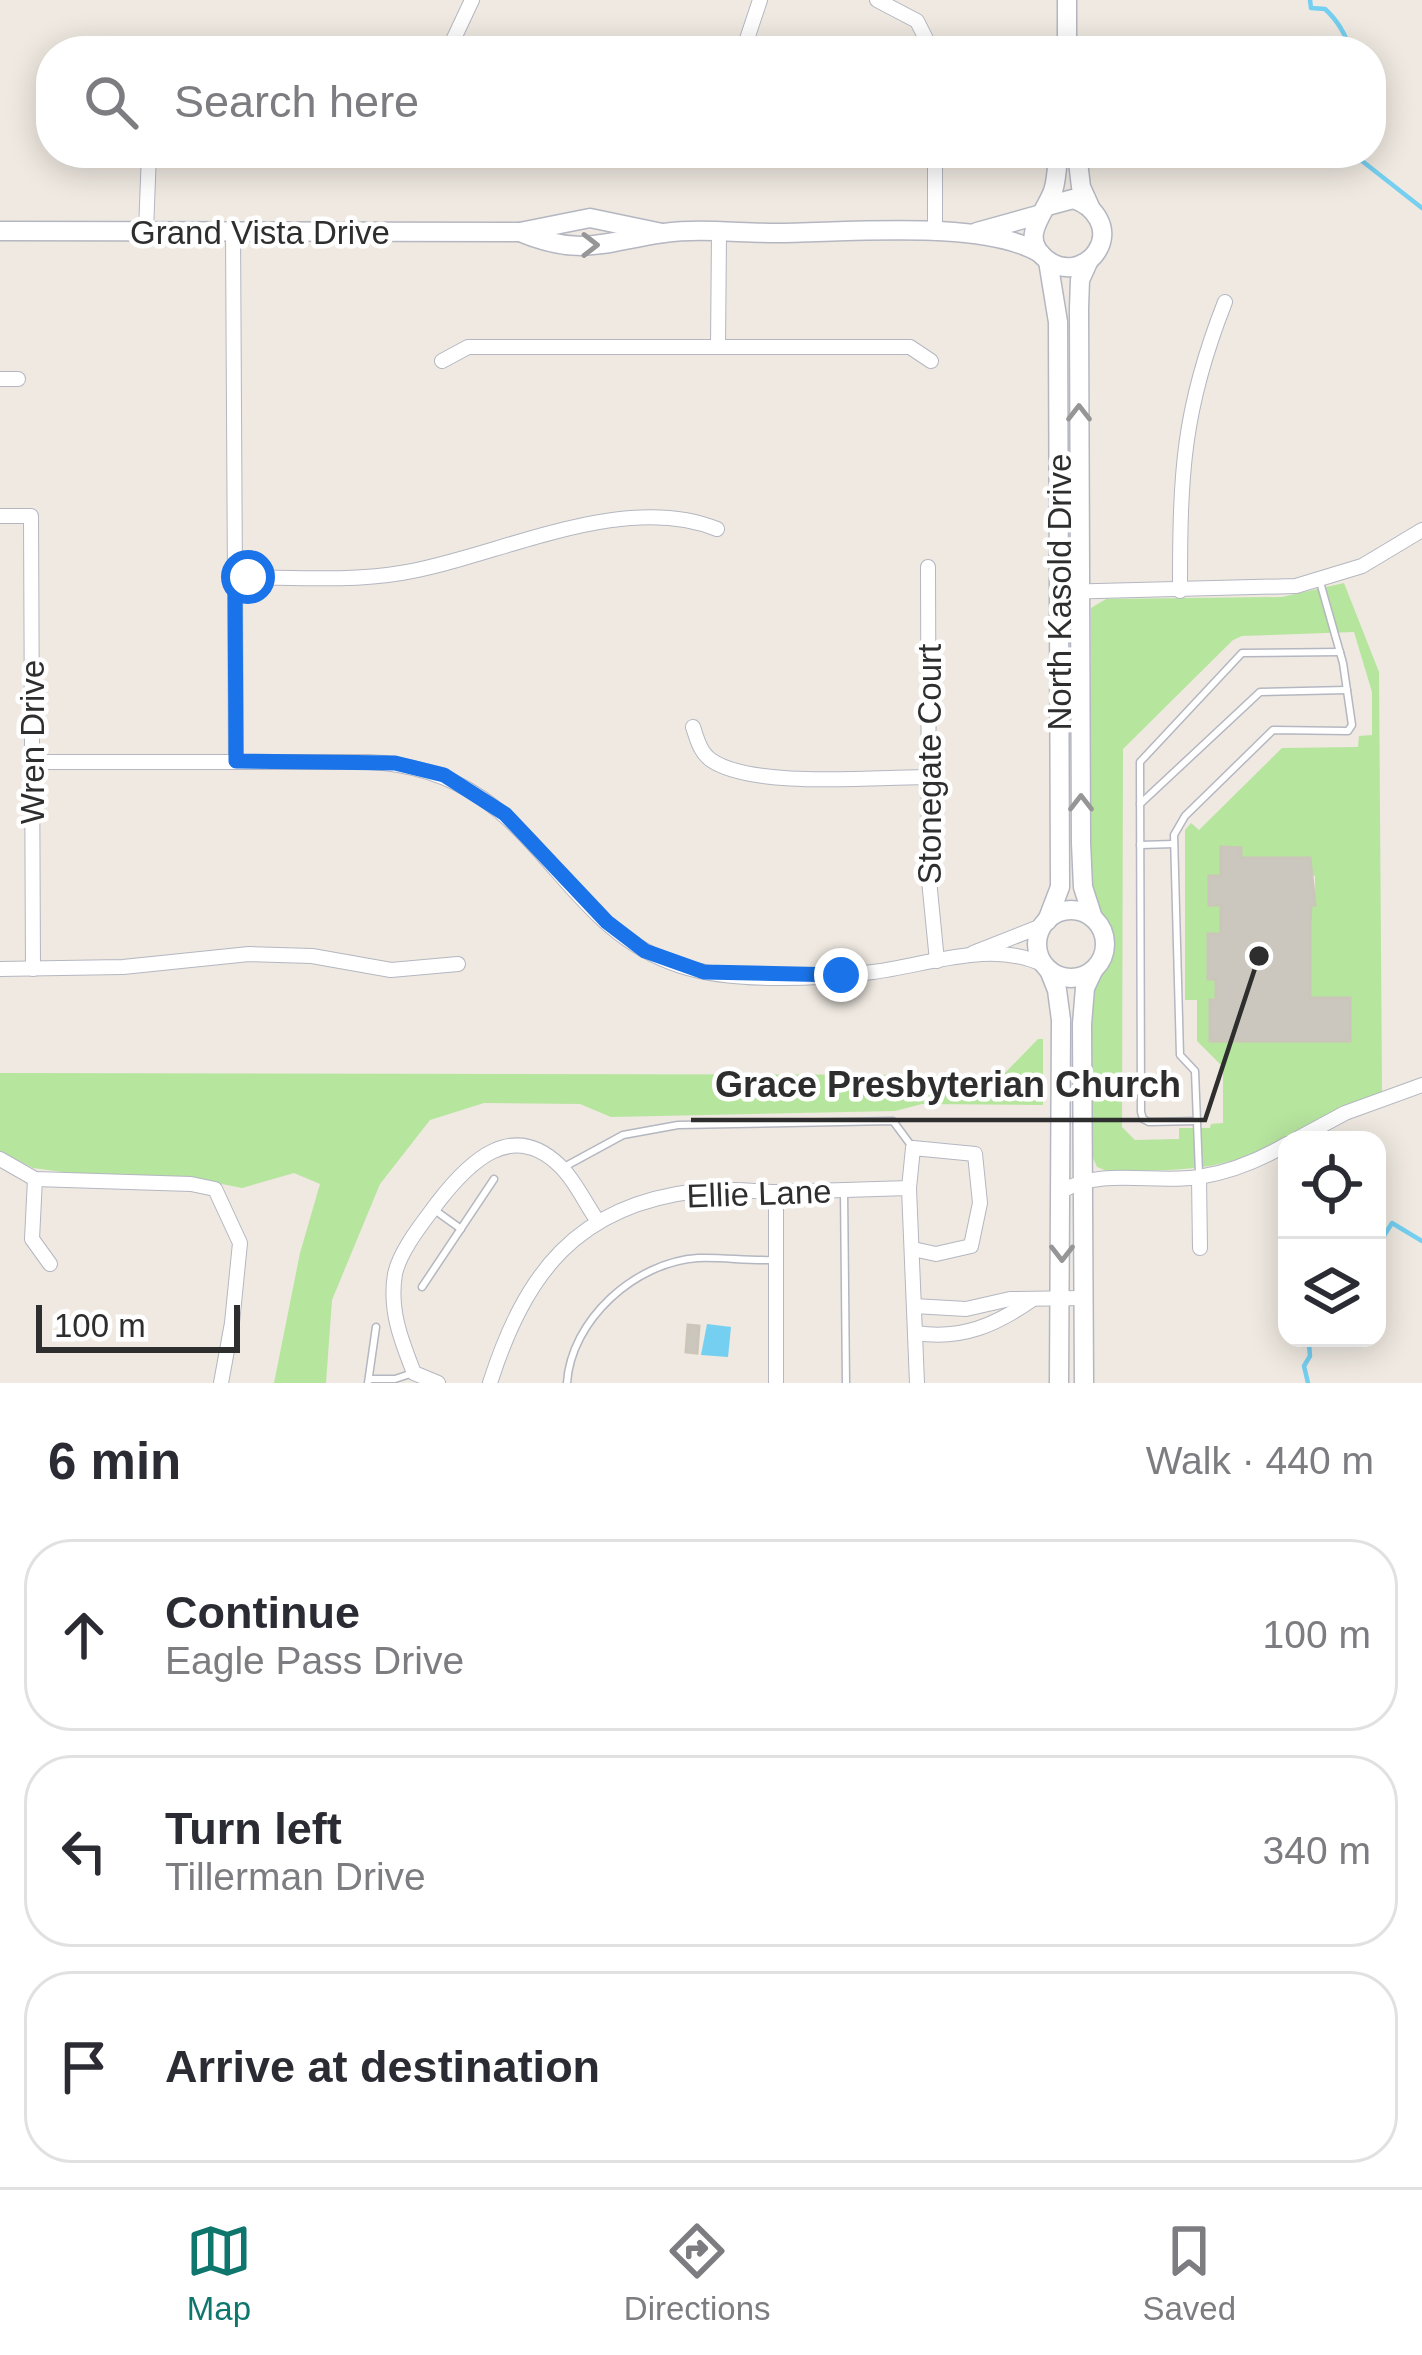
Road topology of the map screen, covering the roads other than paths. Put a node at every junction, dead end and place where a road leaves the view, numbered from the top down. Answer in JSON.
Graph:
{"nodes":[{"id":1,"x":472,"y":0,"type":"edge"},
{"id":2,"x":760,"y":0,"type":"edge"},
{"id":3,"x":878,"y":0,"type":"edge"},
{"id":4,"x":1067,"y":0,"type":"edge"},
{"id":5,"x":455,"y":36,"type":"edge"},
{"id":6,"x":747,"y":36,"type":"edge"},
{"id":7,"x":924,"y":36,"type":"edge"},
{"id":8,"x":1067,"y":36,"type":"edge"},
{"id":9,"x":148,"y":168,"type":"edge"},
{"id":10,"x":934,"y":168,"type":"edge"},
{"id":11,"x":1057,"y":168,"type":"edge"},
{"id":12,"x":1079,"y":168,"type":"edge"},
{"id":13,"x":1090,"y":207,"type":"junction"},
{"id":14,"x":1042,"y":210,"type":"junction"},
{"id":15,"x":0,"y":231,"type":"edge"},
{"id":16,"x":146,"y":231,"type":"junction"},
{"id":17,"x":233,"y":232,"type":"junction"},
{"id":18,"x":520,"y":232,"type":"junction"},
{"id":19,"x":662,"y":233,"type":"junction"},
{"id":20,"x":719,"y":233,"type":"junction"},
{"id":21,"x":935,"y":233,"type":"junction"},
{"id":22,"x":973,"y":233,"type":"junction"},
{"id":23,"x":1044,"y":257,"type":"junction"},
{"id":24,"x":1088,"y":260,"type":"junction"},
{"id":25,"x":1225,"y":302,"type":"dead end"},
{"id":26,"x":718,"y":347,"type":"junction"},
{"id":27,"x":442,"y":361,"type":"dead end"},
{"id":28,"x":931,"y":361,"type":"dead end"},
{"id":29,"x":0,"y":379,"type":"edge"},
{"id":30,"x":18,"y":379,"type":"dead end"},
{"id":31,"x":0,"y":516,"type":"edge"},
{"id":32,"x":717,"y":529,"type":"dead end"},
{"id":33,"x":1422,"y":530,"type":"edge"},
{"id":34,"x":928,"y":567,"type":"dead end"},
{"id":35,"x":235,"y":577,"type":"junction"},
{"id":36,"x":1320,"y":582,"type":"junction"},
{"id":37,"x":1180,"y":591,"type":"junction"},
{"id":38,"x":1058,"y":592,"type":"junction"},
{"id":39,"x":1080,"y":592,"type":"junction"},
{"id":40,"x":1340,"y":652,"type":"junction"},
{"id":41,"x":1347,"y":691,"type":"junction"},
{"id":42,"x":693,"y":727,"type":"dead end"},
{"id":43,"x":32,"y":761,"type":"junction"},
{"id":44,"x":236,"y":761,"type":"junction"},
{"id":45,"x":928,"y":777,"type":"junction"},
{"id":46,"x":1140,"y":804,"type":"junction"},
{"id":47,"x":1174,"y":844,"type":"junction"},
{"id":48,"x":1140,"y":845,"type":"junction"},
{"id":49,"x":1093,"y":919,"type":"junction"},
{"id":50,"x":1045,"y":923,"type":"junction"},
{"id":51,"x":968,"y":955,"type":"junction"},
{"id":52,"x":937,"y":961,"type":"junction"},
{"id":53,"x":458,"y":964,"type":"dead end"},
{"id":54,"x":1047,"y":967,"type":"junction"},
{"id":55,"x":0,"y":968,"type":"edge"},
{"id":56,"x":33,"y":969,"type":"junction"},
{"id":57,"x":1093,"y":970,"type":"junction"},
{"id":58,"x":1422,"y":1085,"type":"edge"},
{"id":59,"x":1198,"y":1121,"type":"junction"},
{"id":60,"x":1311,"y":1131,"type":"edge"},
{"id":61,"x":913,"y":1148,"type":"junction"},
{"id":62,"x":1278,"y":1148,"type":"edge"},
{"id":63,"x":0,"y":1160,"type":"edge"},
{"id":64,"x":562,"y":1168,"type":"junction"},
{"id":65,"x":1199,"y":1177,"type":"junction"},
{"id":66,"x":494,"y":1179,"type":"dead end"},
{"id":67,"x":1083,"y":1179,"type":"junction"},
{"id":68,"x":35,"y":1180,"type":"junction"},
{"id":69,"x":909,"y":1188,"type":"junction"},
{"id":70,"x":844,"y":1190,"type":"junction"},
{"id":71,"x":1062,"y":1191,"type":"junction"},
{"id":72,"x":776,"y":1192,"type":"junction"},
{"id":73,"x":433,"y":1209,"type":"junction"},
{"id":74,"x":597,"y":1220,"type":"junction"},
{"id":75,"x":461,"y":1228,"type":"junction"},
{"id":76,"x":1200,"y":1248,"type":"dead end"},
{"id":77,"x":913,"y":1249,"type":"junction"},
{"id":78,"x":776,"y":1260,"type":"junction"},
{"id":79,"x":50,"y":1264,"type":"dead end"},
{"id":80,"x":422,"y":1286,"type":"dead end"},
{"id":81,"x":1035,"y":1298,"type":"junction"},
{"id":82,"x":1062,"y":1298,"type":"junction"},
{"id":83,"x":1083,"y":1298,"type":"junction"},
{"id":84,"x":914,"y":1306,"type":"junction"},
{"id":85,"x":376,"y":1327,"type":"dead end"},
{"id":86,"x":916,"y":1333,"type":"junction"},
{"id":87,"x":414,"y":1373,"type":"junction"},
{"id":88,"x":368,"y":1381,"type":"edge"},
{"id":89,"x":221,"y":1383,"type":"edge"},
{"id":90,"x":438,"y":1383,"type":"edge"},
{"id":91,"x":490,"y":1383,"type":"edge"},
{"id":92,"x":567,"y":1383,"type":"edge"},
{"id":93,"x":776,"y":1383,"type":"edge"},
{"id":94,"x":846,"y":1383,"type":"edge"},
{"id":95,"x":917,"y":1383,"type":"edge"},
{"id":96,"x":1059,"y":1383,"type":"edge"},
{"id":97,"x":1084,"y":1383,"type":"edge"}],
"edges":[{"from":1,"to":5,"type":"street"},
{"from":2,"to":6,"type":"street"},
{"from":3,"to":7,"type":"street"},
{"from":4,"to":8,"type":"main road"},
{"from":9,"to":16,"type":"street"},
{"from":10,"to":21,"type":"street"},
{"from":11,"to":14,"type":"main road"},
{"from":12,"to":13,"type":"main road"},
{"from":13,"to":14,"type":"main road"},
{"from":13,"to":24,"type":"main road"},
{"from":14,"to":22,"type":"main road","name":"Grand Vista Drive"},
{"from":14,"to":23,"type":"main road"},
{"from":15,"to":16,"type":"main road","name":"Grand Vista Drive"},
{"from":16,"to":17,"type":"main road","name":"Grand Vista Drive"},
{"from":17,"to":18,"type":"main road","name":"Grand Vista Drive"},
{"from":17,"to":35,"type":"street"},
{"from":18,"to":19,"type":"main road","name":"Grand Vista Drive"},
{"from":18,"to":19,"type":"main road","name":"Grand Vista Drive","one_way":true},
{"from":19,"to":20,"type":"main road","name":"Grand Vista Drive"},
{"from":20,"to":21,"type":"main road","name":"Grand Vista Drive"},
{"from":20,"to":26,"type":"street"},
{"from":21,"to":22,"type":"main road","name":"Grand Vista Drive"},
{"from":22,"to":23,"type":"main road","name":"Grand Vista Drive"},
{"from":23,"to":24,"type":"main road"},
{"from":23,"to":38,"type":"main road","name":"North Kasold Drive"},
{"from":39,"to":24,"type":"main road","name":"North Kasold Drive","one_way":true},
{"from":25,"to":37,"type":"street"},
{"from":26,"to":27,"type":"street"},
{"from":26,"to":28,"type":"street"},
{"from":29,"to":30,"type":"street"},
{"from":31,"to":43,"type":"street","name":"Wren Drive"},
{"from":32,"to":35,"type":"street"},
{"from":33,"to":36,"type":"street"},
{"from":34,"to":45,"type":"street","name":"Stonegate Court"},
{"from":35,"to":44,"type":"street"},
{"from":36,"to":37,"type":"street"},
{"from":36,"to":40,"type":"lane"},
{"from":37,"to":39,"type":"street"},
{"from":38,"to":39,"type":"street"},
{"from":38,"to":50,"type":"main road","name":"North Kasold Drive"},
{"from":49,"to":39,"type":"main road","name":"North Kasold Drive","one_way":true},
{"from":40,"to":41,"type":"lane"},
{"from":40,"to":46,"type":"lane"},
{"from":41,"to":46,"type":"lane"},
{"from":41,"to":47,"type":"lane"},
{"from":42,"to":45,"type":"street"},
{"from":43,"to":44,"type":"street"},
{"from":43,"to":56,"type":"street","name":"Wren Drive"},
{"from":44,"to":52,"type":"street"},
{"from":45,"to":52,"type":"street","name":"Stonegate Court"},
{"from":46,"to":48,"type":"lane"},
{"from":47,"to":48,"type":"lane"},
{"from":47,"to":59,"type":"lane"},
{"from":48,"to":59,"type":"lane"},
{"from":49,"to":50,"type":"main road"},
{"from":49,"to":57,"type":"main road"},
{"from":50,"to":51,"type":"street"},
{"from":50,"to":54,"type":"main road"},
{"from":51,"to":52,"type":"street"},
{"from":51,"to":54,"type":"street"},
{"from":53,"to":56,"type":"street"},
{"from":54,"to":57,"type":"main road"},
{"from":54,"to":71,"type":"main road"},
{"from":55,"to":56,"type":"street"},
{"from":57,"to":67,"type":"main road"},
{"from":58,"to":60,"type":"street"},
{"from":59,"to":65,"type":"lane"},
{"from":61,"to":64,"type":"lane"},
{"from":61,"to":69,"type":"street"},
{"from":61,"to":77,"type":"street"},
{"from":62,"to":65,"type":"street"},
{"from":63,"to":68,"type":"street"},
{"from":64,"to":73,"type":"street"},
{"from":64,"to":74,"type":"street"},
{"from":65,"to":67,"type":"street"},
{"from":65,"to":76,"type":"street"},
{"from":66,"to":75,"type":"lane"},
{"from":67,"to":71,"type":"street"},
{"from":67,"to":83,"type":"main road"},
{"from":68,"to":79,"type":"street"},
{"from":68,"to":89,"type":"street"},
{"from":69,"to":70,"type":"street","name":"Ellie Lane"},
{"from":69,"to":77,"type":"street"},
{"from":70,"to":72,"type":"street","name":"Ellie Lane"},
{"from":70,"to":94,"type":"lane"},
{"from":71,"to":82,"type":"main road","one_way":true},
{"from":72,"to":74,"type":"street","name":"Ellie Lane"},
{"from":72,"to":78,"type":"street"},
{"from":73,"to":75,"type":"lane"},
{"from":73,"to":87,"type":"street"},
{"from":74,"to":91,"type":"street","name":"Ellie Lane"},
{"from":75,"to":80,"type":"lane"},
{"from":77,"to":84,"type":"street"},
{"from":78,"to":92,"type":"lane"},
{"from":78,"to":93,"type":"street"},
{"from":81,"to":82,"type":"street"},
{"from":81,"to":84,"type":"street"},
{"from":81,"to":86,"type":"street"},
{"from":82,"to":83,"type":"street"},
{"from":82,"to":96,"type":"main road"},
{"from":83,"to":97,"type":"main road"},
{"from":84,"to":86,"type":"street"},
{"from":85,"to":88,"type":"lane"},
{"from":86,"to":95,"type":"street"},
{"from":87,"to":88,"type":"lane"},
{"from":87,"to":90,"type":"street"}]}
